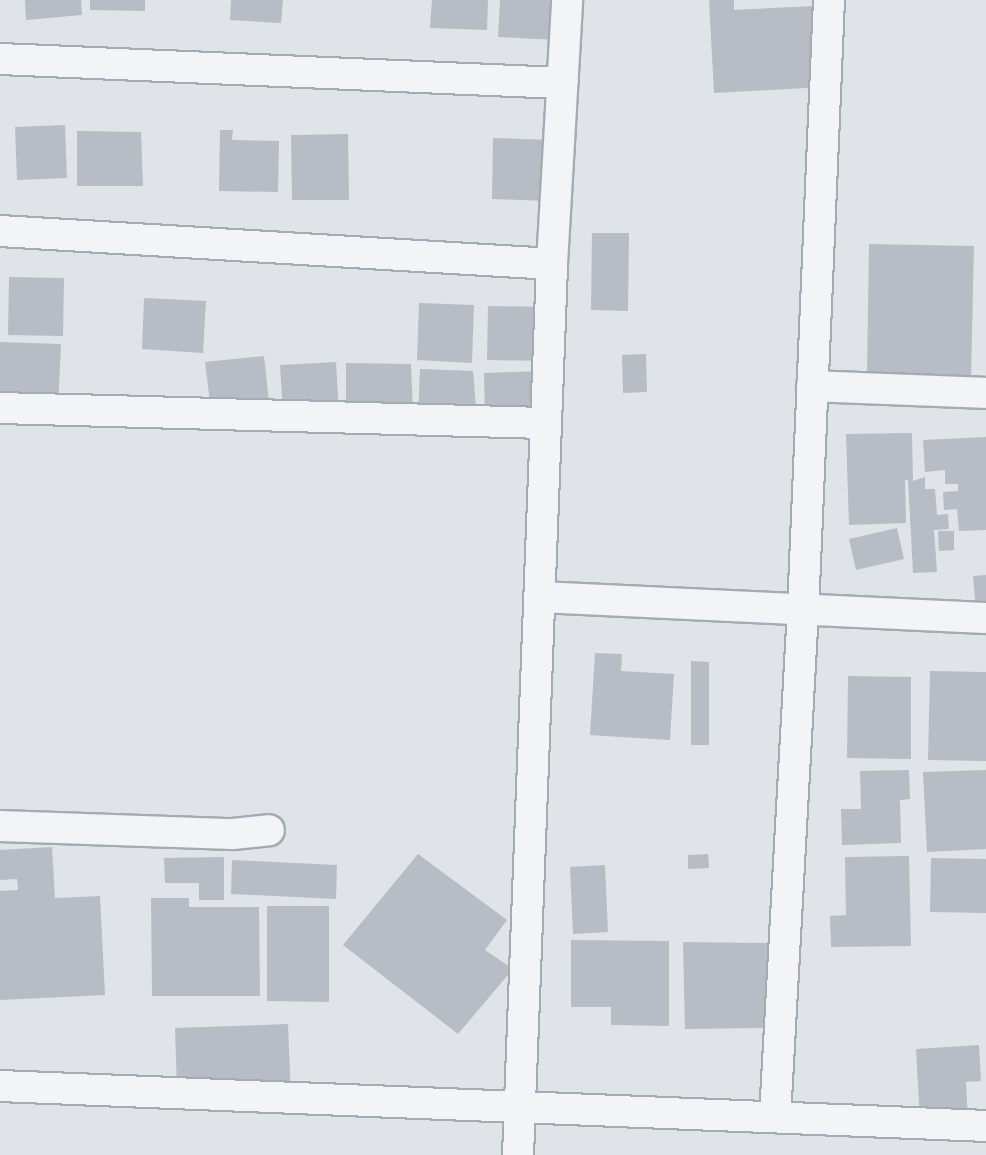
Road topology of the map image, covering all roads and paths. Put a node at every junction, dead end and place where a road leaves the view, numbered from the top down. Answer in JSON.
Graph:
{"nodes":[{"id":1,"x":567,"y":0,"type":"edge"},
{"id":2,"x":829,"y":0,"type":"edge"},
{"id":3,"x":0,"y":59,"type":"edge"},
{"id":4,"x":562,"y":83,"type":"junction"},
{"id":5,"x":0,"y":231,"type":"edge"},
{"id":6,"x":552,"y":264,"type":"junction"},
{"id":7,"x":812,"y":386,"type":"junction"},
{"id":8,"x":986,"y":393,"type":"edge"},
{"id":9,"x":0,"y":408,"type":"edge"},
{"id":10,"x":546,"y":423,"type":"junction"},
{"id":11,"x":539,"y":597,"type":"junction"},
{"id":12,"x":803,"y":610,"type":"junction"},
{"id":13,"x":986,"y":618,"type":"edge"},
{"id":14,"x":0,"y":826,"type":"edge"},
{"id":15,"x":269,"y":830,"type":"dead end"},
{"id":16,"x":0,"y":1086,"type":"edge"},
{"id":17,"x":520,"y":1105,"type":"junction"},
{"id":18,"x":775,"y":1117,"type":"junction"},
{"id":19,"x":986,"y":1126,"type":"edge"},
{"id":20,"x":518,"y":1155,"type":"edge"}],
"edges":[{"from":1,"to":4,"type":"street"},
{"from":2,"to":7,"type":"street"},
{"from":3,"to":4,"type":"street"},
{"from":4,"to":6,"type":"street"},
{"from":5,"to":6,"type":"street"},
{"from":6,"to":10,"type":"street"},
{"from":7,"to":8,"type":"street"},
{"from":7,"to":12,"type":"street"},
{"from":9,"to":10,"type":"street"},
{"from":10,"to":11,"type":"street"},
{"from":11,"to":12,"type":"street"},
{"from":11,"to":17,"type":"street"},
{"from":12,"to":13,"type":"street"},
{"from":12,"to":18,"type":"street"},
{"from":14,"to":15,"type":"street"},
{"from":16,"to":17,"type":"street"},
{"from":17,"to":18,"type":"street"},
{"from":17,"to":20,"type":"street"},
{"from":18,"to":19,"type":"street"}]}
